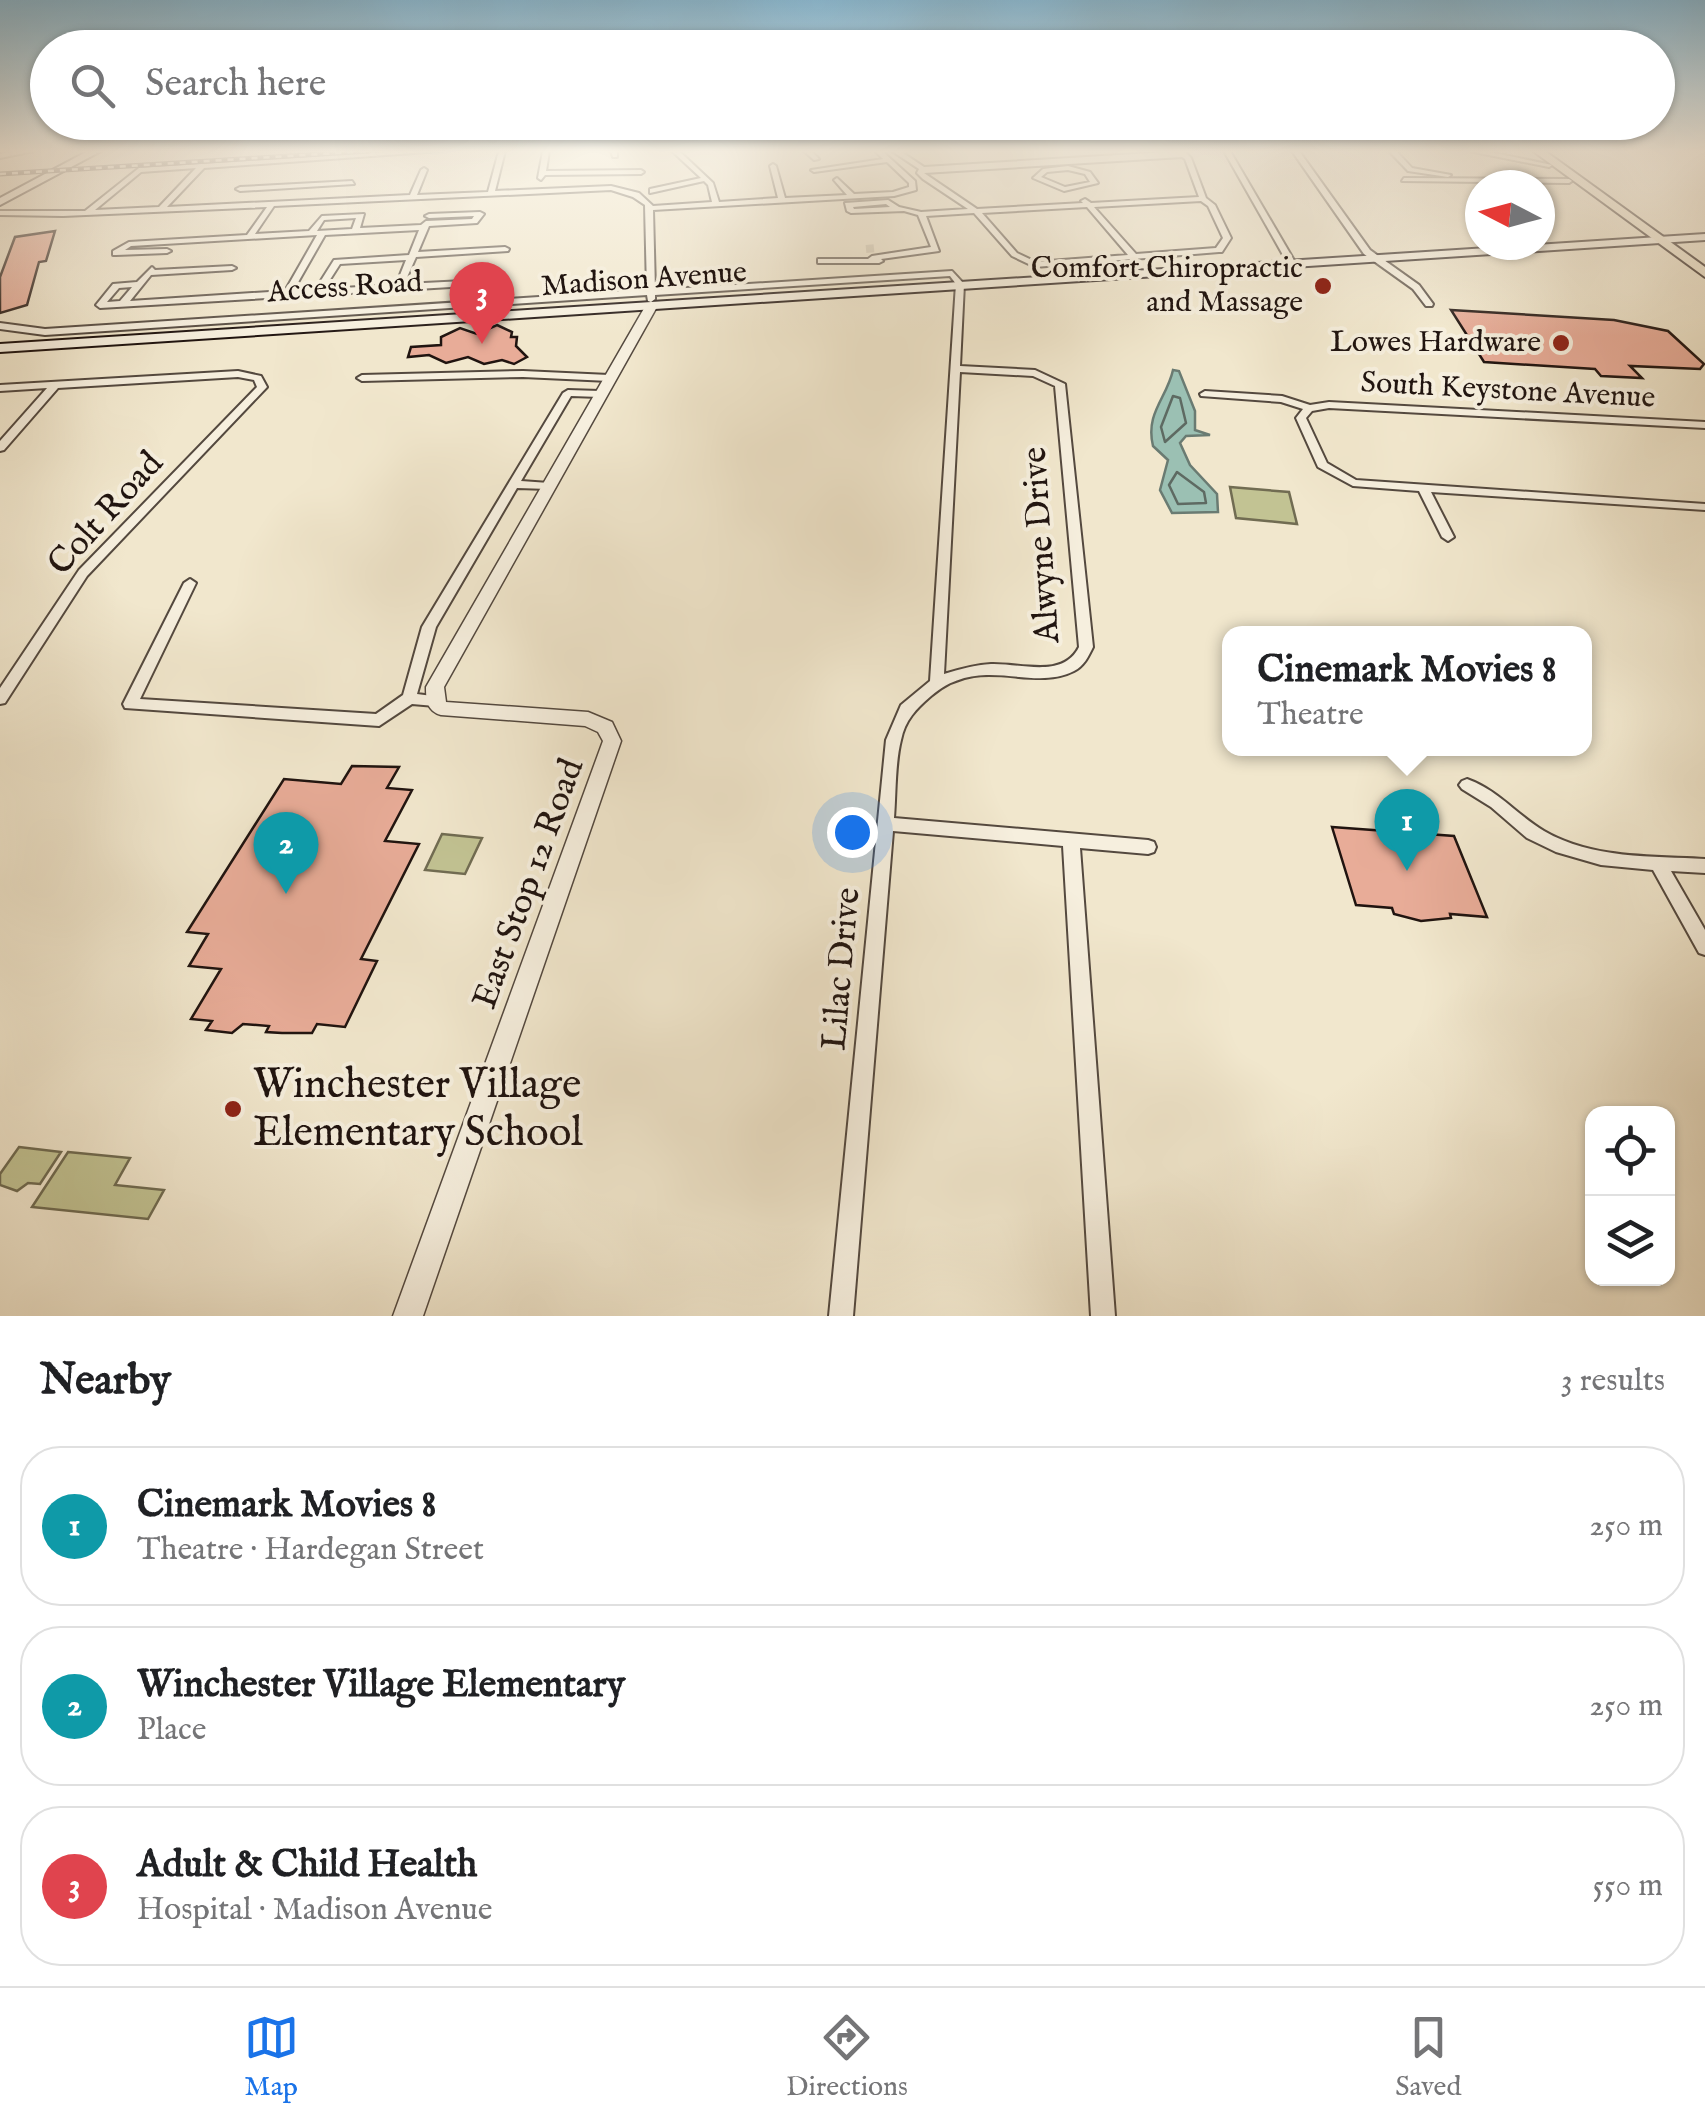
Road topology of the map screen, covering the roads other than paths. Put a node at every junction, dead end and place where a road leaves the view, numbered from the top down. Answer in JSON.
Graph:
{"nodes":[{"id":1,"x":98,"y":212,"type":"edge"},
{"id":2,"x":266,"y":212,"type":"edge"},
{"id":3,"x":430,"y":212,"type":"edge"},
{"id":4,"x":650,"y":212,"type":"edge"},
{"id":5,"x":913,"y":212,"type":"edge"},
{"id":6,"x":934,"y":212,"type":"edge"},
{"id":7,"x":975,"y":212,"type":"edge"},
{"id":8,"x":1095,"y":212,"type":"edge"},
{"id":9,"x":1214,"y":212,"type":"edge"},
{"id":10,"x":1263,"y":212,"type":"edge"},
{"id":11,"x":1341,"y":212,"type":"edge"},
{"id":12,"x":1614,"y":212,"type":"edge"},
{"id":13,"x":1617,"y":212,"type":"edge"},
{"id":14,"x":0,"y":213,"type":"edge"},
{"id":15,"x":87,"y":213,"type":"joint"},
{"id":16,"x":921,"y":214,"type":"junction"},
{"id":17,"x":426,"y":222,"type":"junction"},
{"id":18,"x":355,"y":231,"type":"junction"},
{"id":19,"x":322,"y":233,"type":"junction"},
{"id":20,"x":311,"y":234,"type":"junction"},
{"id":21,"x":1705,"y":234,"type":"edge"},
{"id":22,"x":249,"y":237,"type":"junction"},
{"id":23,"x":1651,"y":238,"type":"junction"},
{"id":24,"x":175,"y":242,"type":"junction"},
{"id":25,"x":1555,"y":242,"type":"edge"},
{"id":26,"x":505,"y":249,"type":"dead end"},
{"id":27,"x":1465,"y":249,"type":"edge"},
{"id":28,"x":167,"y":252,"type":"junction"},
{"id":29,"x":872,"y":254,"type":"junction"},
{"id":30,"x":412,"y":256,"type":"junction"},
{"id":31,"x":1134,"y":256,"type":"junction"},
{"id":32,"x":1374,"y":256,"type":"junction"},
{"id":33,"x":1111,"y":258,"type":"junction"},
{"id":34,"x":1100,"y":259,"type":"junction"},
{"id":35,"x":821,"y":261,"type":"dead end"},
{"id":36,"x":1291,"y":262,"type":"junction"},
{"id":37,"x":232,"y":268,"type":"dead end"},
{"id":38,"x":148,"y":273,"type":"junction"},
{"id":39,"x":1117,"y":273,"type":"junction"},
{"id":40,"x":1705,"y":273,"type":"edge"},
{"id":41,"x":883,"y":278,"type":"junction"},
{"id":42,"x":500,"y":281,"type":"dead end"},
{"id":43,"x":139,"y":284,"type":"junction"},
{"id":44,"x":960,"y":284,"type":"junction"},
{"id":45,"x":1705,"y":284,"type":"edge"},
{"id":46,"x":400,"y":286,"type":"junction"},
{"id":47,"x":318,"y":292,"type":"junction"},
{"id":48,"x":288,"y":294,"type":"junction"},
{"id":49,"x":651,"y":299,"type":"junction"},
{"id":50,"x":180,"y":300,"type":"junction"},
{"id":51,"x":159,"y":301,"type":"junction"},
{"id":52,"x":122,"y":304,"type":"junction"},
{"id":53,"x":1429,"y":304,"type":"dead end"},
{"id":54,"x":161,"y":325,"type":"junction"},
{"id":55,"x":0,"y":326,"type":"edge"},
{"id":56,"x":139,"y":326,"type":"junction"},
{"id":57,"x":0,"y":348,"type":"edge"},
{"id":58,"x":955,"y":369,"type":"junction"},
{"id":59,"x":258,"y":378,"type":"joint"},
{"id":60,"x":362,"y":378,"type":"dead end"},
{"id":61,"x":56,"y":384,"type":"junction"},
{"id":62,"x":605,"y":386,"type":"junction"},
{"id":63,"x":0,"y":388,"type":"edge"},
{"id":64,"x":1205,"y":394,"type":"dead end"},
{"id":65,"x":1308,"y":408,"type":"junction"},
{"id":66,"x":1705,"y":426,"type":"edge"},
{"id":67,"x":0,"y":448,"type":"edge"},
{"id":68,"x":513,"y":484,"type":"junction"},
{"id":69,"x":550,"y":486,"type":"junction"},
{"id":70,"x":1422,"y":488,"type":"junction"},
{"id":71,"x":1705,"y":507,"type":"edge"},
{"id":72,"x":1448,"y":537,"type":"dead end"},
{"id":73,"x":190,"y":583,"type":"dead end"},
{"id":74,"x":937,"y":683,"type":"junction"},
{"id":75,"x":0,"y":698,"type":"edge"},
{"id":76,"x":409,"y":698,"type":"junction"},
{"id":77,"x":435,"y":701,"type":"junction"},
{"id":78,"x":1468,"y":785,"type":"dead end"},
{"id":79,"x":886,"y":824,"type":"junction"},
{"id":80,"x":1070,"y":840,"type":"junction"},
{"id":81,"x":1148,"y":847,"type":"dead end"},
{"id":82,"x":1658,"y":862,"type":"junction"},
{"id":83,"x":1705,"y":866,"type":"edge"},
{"id":84,"x":1705,"y":946,"type":"edge"},
{"id":85,"x":408,"y":1316,"type":"edge"},
{"id":86,"x":840,"y":1316,"type":"edge"},
{"id":87,"x":1103,"y":1316,"type":"edge"}],
"edges":[{"from":1,"to":15,"type":"street"},
{"from":2,"to":22,"type":"street"},
{"from":3,"to":17,"type":"street"},
{"from":4,"to":49,"type":"street"},
{"from":5,"to":16,"type":"street"},
{"from":6,"to":16,"type":"street"},
{"from":7,"to":34,"type":"street"},
{"from":8,"to":31,"type":"street"},
{"from":9,"to":31,"type":"street"},
{"from":10,"to":36,"type":"street"},
{"from":11,"to":32,"type":"street"},
{"from":12,"to":23,"type":"main road"},
{"from":13,"to":23,"type":"main road"},
{"from":14,"to":15,"type":"street"},
{"from":16,"to":29,"type":"street"},
{"from":17,"to":17,"type":"street"},
{"from":17,"to":18,"type":"street"},
{"from":17,"to":30,"type":"street"},
{"from":18,"to":19,"type":"street"},
{"from":18,"to":20,"type":"street"},
{"from":19,"to":20,"type":"street"},
{"from":19,"to":48,"type":"street"},
{"from":20,"to":22,"type":"street"},
{"from":21,"to":23,"type":"main road","name":"Madison Avenue"},
{"from":22,"to":24,"type":"street"},
{"from":23,"to":25,"type":"main road","name":"Madison Avenue"},
{"from":23,"to":32,"type":"main road","name":"Madison Avenue"},
{"from":23,"to":40,"type":"main road"},
{"from":23,"to":45,"type":"main road"},
{"from":24,"to":28,"type":"street"},
{"from":24,"to":28,"type":"street"},
{"from":26,"to":30,"type":"street"},
{"from":27,"to":32,"type":"main road","name":"Madison Avenue"},
{"from":28,"to":38,"type":"street"},
{"from":29,"to":35,"type":"street"},
{"from":29,"to":41,"type":"street"},
{"from":30,"to":46,"type":"street"},
{"from":30,"to":47,"type":"street"},
{"from":31,"to":33,"type":"street"},
{"from":32,"to":36,"type":"main road","name":"Madison Avenue"},
{"from":32,"to":53,"type":"street"},
{"from":33,"to":34,"type":"street"},
{"from":33,"to":39,"type":"street"},
{"from":34,"to":39,"type":"street"},
{"from":36,"to":39,"type":"main road","name":"Madison Avenue"},
{"from":37,"to":38,"type":"street"},
{"from":38,"to":43,"type":"street"},
{"from":39,"to":44,"type":"main road","name":"Madison Avenue"},
{"from":41,"to":44,"type":"street","name":"Access Road"},
{"from":41,"to":49,"type":"street","name":"Access Road"},
{"from":42,"to":46,"type":"street"},
{"from":43,"to":52,"type":"street"},
{"from":43,"to":52,"type":"street"},
{"from":44,"to":49,"type":"main road","name":"Madison Avenue"},
{"from":44,"to":58,"type":"street"},
{"from":46,"to":47,"type":"street"},
{"from":47,"to":48,"type":"street"},
{"from":48,"to":50,"type":"street"},
{"from":49,"to":54,"type":"street","name":"Access Road"},
{"from":49,"to":57,"type":"main road","name":"Madison Avenue"},
{"from":49,"to":62,"type":"street"},
{"from":50,"to":51,"type":"street"},
{"from":50,"to":54,"type":"street"},
{"from":51,"to":52,"type":"street"},
{"from":51,"to":56,"type":"street"},
{"from":54,"to":56,"type":"street","name":"Access Road"},
{"from":55,"to":56,"type":"street","name":"Access Road"},
{"from":58,"to":74,"type":"street"},
{"from":58,"to":74,"type":"street","name":"Alwyne Drive"},
{"from":59,"to":61,"type":"street"},
{"from":59,"to":75,"type":"street","name":"Colt Road"},
{"from":60,"to":62,"type":"street"},
{"from":61,"to":63,"type":"street"},
{"from":61,"to":67,"type":"street"},
{"from":62,"to":68,"type":"street"},
{"from":62,"to":69,"type":"street"},
{"from":64,"to":65,"type":"street","name":"South Keystone Avenue"},
{"from":65,"to":66,"type":"street","name":"South Keystone Avenue"},
{"from":65,"to":70,"type":"street"},
{"from":68,"to":69,"type":"street"},
{"from":68,"to":76,"type":"street"},
{"from":69,"to":77,"type":"street"},
{"from":70,"to":71,"type":"street"},
{"from":70,"to":72,"type":"street"},
{"from":73,"to":76,"type":"street"},
{"from":74,"to":79,"type":"street","name":"Lilac Drive"},
{"from":76,"to":77,"type":"street"},
{"from":77,"to":85,"type":"street","name":"East Stop 12 Road"},
{"from":78,"to":82,"type":"street"},
{"from":79,"to":80,"type":"street"},
{"from":79,"to":86,"type":"street","name":"Lilac Drive"},
{"from":80,"to":81,"type":"street"},
{"from":80,"to":87,"type":"street"},
{"from":82,"to":83,"type":"street"},
{"from":82,"to":84,"type":"street"}]}
